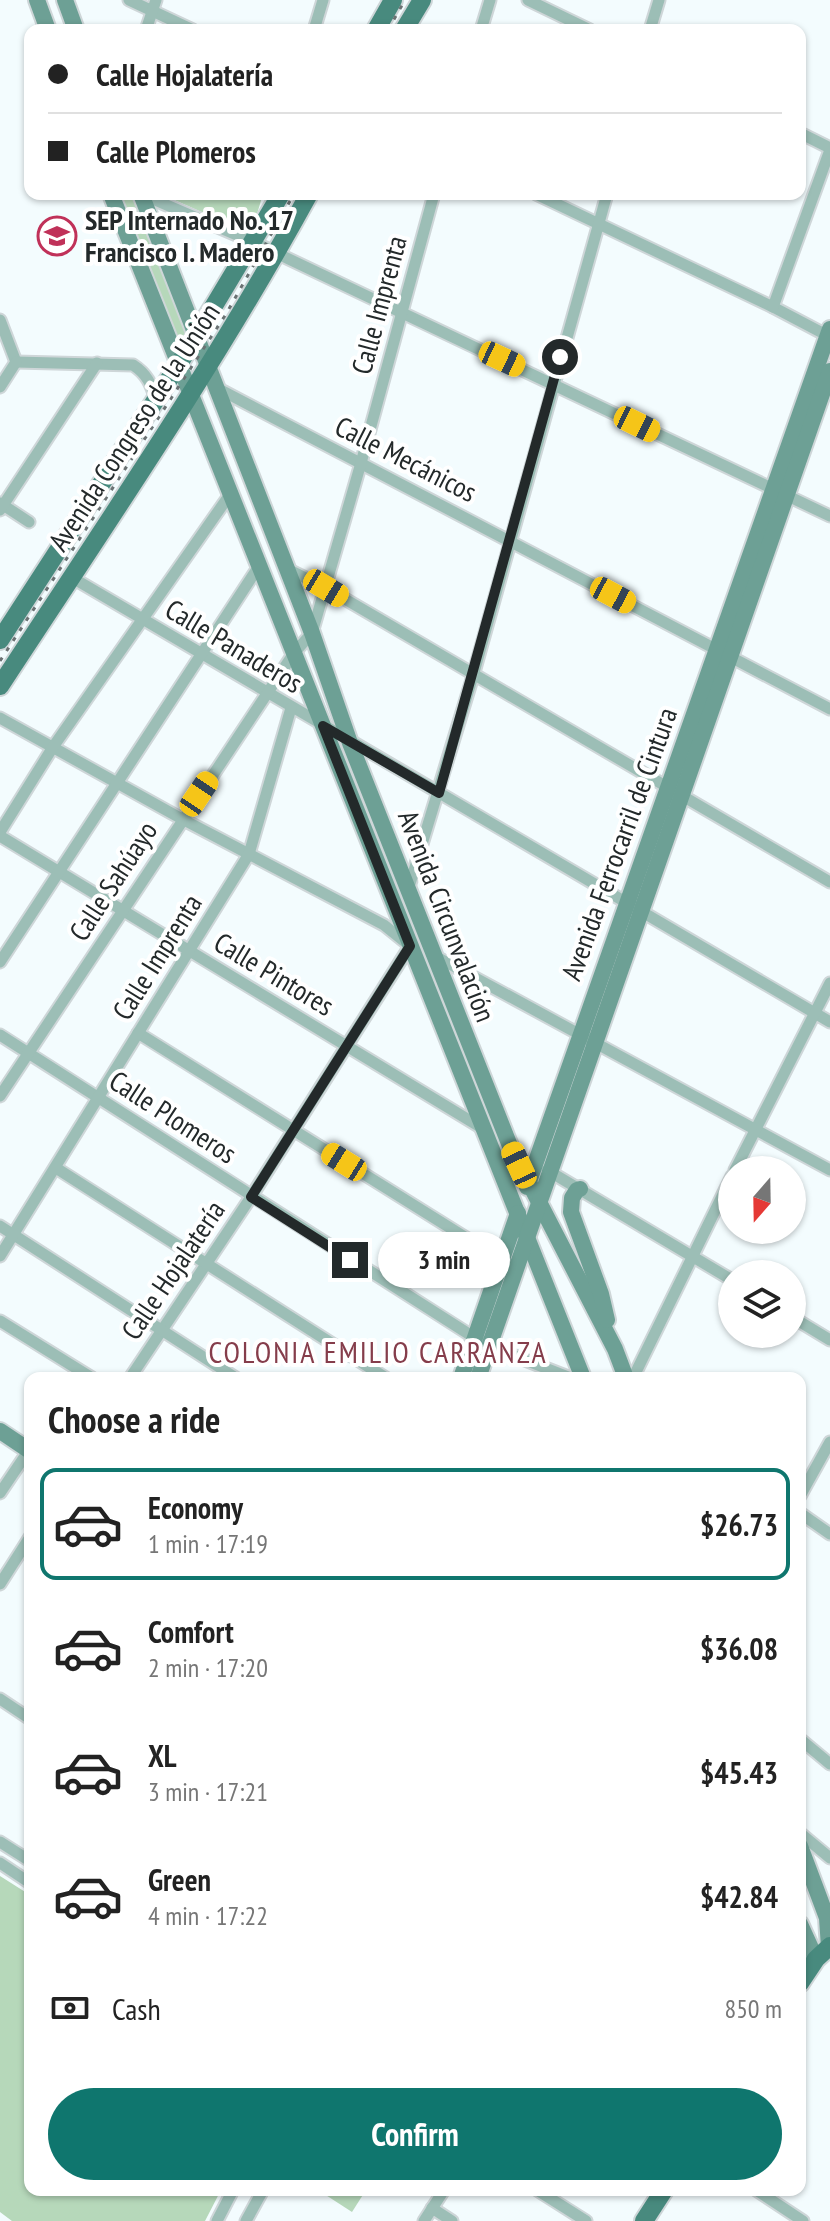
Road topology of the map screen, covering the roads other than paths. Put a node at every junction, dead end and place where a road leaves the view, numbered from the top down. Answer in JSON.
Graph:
{"nodes":[{"id":1,"x":37,"y":0,"type":"edge"},
{"id":2,"x":65,"y":0,"type":"edge"},
{"id":3,"x":129,"y":0,"type":"edge"},
{"id":4,"x":323,"y":0,"type":"edge"},
{"id":5,"x":393,"y":0,"type":"edge"},
{"id":6,"x":422,"y":0,"type":"edge"},
{"id":7,"x":490,"y":0,"type":"edge"},
{"id":8,"x":528,"y":0,"type":"edge"},
{"id":9,"x":659,"y":0,"type":"edge"},
{"id":10,"x":152,"y":4,"type":"edge"},
{"id":11,"x":46,"y":24,"type":"edge"},
{"id":12,"x":74,"y":24,"type":"edge"},
{"id":13,"x":147,"y":24,"type":"edge"},
{"id":14,"x":184,"y":24,"type":"edge"},
{"id":15,"x":316,"y":24,"type":"edge"},
{"id":16,"x":379,"y":24,"type":"edge"},
{"id":17,"x":408,"y":24,"type":"edge"},
{"id":18,"x":483,"y":24,"type":"edge"},
{"id":19,"x":578,"y":24,"type":"edge"},
{"id":20,"x":652,"y":24,"type":"edge"},
{"id":21,"x":806,"y":136,"type":"edge"},
{"id":22,"x":830,"y":149,"type":"edge"},
{"id":23,"x":113,"y":200,"type":"edge"},
{"id":24,"x":143,"y":200,"type":"edge"},
{"id":25,"x":155,"y":200,"type":"edge"},
{"id":26,"x":272,"y":200,"type":"edge"},
{"id":27,"x":278,"y":200,"type":"edge"},
{"id":28,"x":306,"y":200,"type":"edge"},
{"id":29,"x":432,"y":200,"type":"edge"},
{"id":30,"x":549,"y":200,"type":"edge"},
{"id":31,"x":605,"y":200,"type":"edge"},
{"id":32,"x":267,"y":219,"type":"junction"},
{"id":33,"x":599,"y":224,"type":"junction"},
{"id":34,"x":253,"y":242,"type":"junction"},
{"id":35,"x":276,"y":254,"type":"junction"},
{"id":36,"x":773,"y":307,"type":"junction"},
{"id":37,"x":401,"y":311,"type":"junction"},
{"id":38,"x":0,"y":320,"type":"edge"},
{"id":39,"x":829,"y":334,"type":"edge"},
{"id":40,"x":197,"y":335,"type":"junction"},
{"id":41,"x":16,"y":362,"type":"junction"},
{"id":42,"x":97,"y":363,"type":"junction"},
{"id":43,"x":179,"y":364,"type":"junction"},
{"id":44,"x":207,"y":366,"type":"junction"},
{"id":45,"x":830,"y":371,"type":"edge"},
{"id":46,"x":553,"y":383,"type":"junction"},
{"id":47,"x":0,"y":387,"type":"edge"},
{"id":48,"x":215,"y":387,"type":"junction"},
{"id":49,"x":192,"y":391,"type":"junction"},
{"id":50,"x":156,"y":399,"type":"junction"},
{"id":51,"x":361,"y":463,"type":"junction"},
{"id":52,"x":231,"y":493,"type":"junction"},
{"id":53,"x":780,"y":493,"type":"junction"},
{"id":54,"x":1,"y":506,"type":"edge"},
{"id":55,"x":830,"y":516,"type":"edge"},
{"id":56,"x":29,"y":522,"type":"dead end"},
{"id":57,"x":510,"y":539,"type":"junction"},
{"id":58,"x":259,"y":566,"type":"junction"},
{"id":59,"x":286,"y":569,"type":"junction"},
{"id":60,"x":71,"y":577,"type":"junction"},
{"id":61,"x":326,"y":588,"type":"junction"},
{"id":62,"x":141,"y":619,"type":"junction"},
{"id":63,"x":312,"y":633,"type":"junction"},
{"id":64,"x":0,"y":640,"type":"edge"},
{"id":65,"x":294,"y":653,"type":"junction"},
{"id":66,"x":724,"y":654,"type":"junction"},
{"id":67,"x":201,"y":655,"type":"junction"},
{"id":68,"x":302,"y":671,"type":"junction"},
{"id":69,"x":473,"y":676,"type":"junction"},
{"id":70,"x":277,"y":678,"type":"junction"},
{"id":71,"x":0,"y":686,"type":"edge"},
{"id":72,"x":267,"y":694,"type":"junction"},
{"id":73,"x":291,"y":708,"type":"junction"},
{"id":74,"x":830,"y":709,"type":"edge"},
{"id":75,"x":0,"y":718,"type":"edge"},
{"id":76,"x":323,"y":726,"type":"junction"},
{"id":77,"x":350,"y":743,"type":"junction"},
{"id":78,"x":53,"y":747,"type":"junction"},
{"id":79,"x":117,"y":784,"type":"junction"},
{"id":80,"x":673,"y":792,"type":"junction"},
{"id":81,"x":439,"y":793,"type":"junction"},
{"id":82,"x":182,"y":819,"type":"junction"},
{"id":83,"x":0,"y":834,"type":"edge"},
{"id":84,"x":249,"y":854,"type":"junction"},
{"id":85,"x":59,"y":872,"type":"junction"},
{"id":86,"x":830,"y":882,"type":"edge"},
{"id":87,"x":409,"y":887,"type":"junction"},
{"id":88,"x":633,"y":908,"type":"junction"},
{"id":89,"x":122,"y":909,"type":"junction"},
{"id":90,"x":410,"y":946,"type":"junction"},
{"id":91,"x":189,"y":951,"type":"junction"},
{"id":92,"x":433,"y":955,"type":"junction"},
{"id":93,"x":0,"y":962,"type":"edge"},
{"id":94,"x":830,"y":983,"type":"edge"},
{"id":95,"x":815,"y":1013,"type":"junction"},
{"id":96,"x":830,"y":1022,"type":"edge"},
{"id":97,"x":138,"y":1033,"type":"junction"},
{"id":98,"x":0,"y":1035,"type":"edge"},
{"id":99,"x":587,"y":1039,"type":"junction"},
{"id":100,"x":345,"y":1045,"type":"junction"},
{"id":101,"x":28,"y":1053,"type":"junction"},
{"id":102,"x":0,"y":1096,"type":"edge"},
{"id":103,"x":99,"y":1097,"type":"junction"},
{"id":104,"x":482,"y":1128,"type":"junction"},
{"id":105,"x":756,"y":1128,"type":"junction"},
{"id":106,"x":292,"y":1130,"type":"junction"},
{"id":107,"x":742,"y":1156,"type":"edge"},
{"id":108,"x":542,"y":1166,"type":"junction"},
{"id":109,"x":56,"y":1168,"type":"junction"},
{"id":110,"x":830,"y":1170,"type":"edge"},
{"id":111,"x":528,"y":1184,"type":"junction"},
{"id":112,"x":580,"y":1189,"type":"junction"},
{"id":113,"x":251,"y":1197,"type":"junction"},
{"id":114,"x":538,"y":1203,"type":"junction"},
{"id":115,"x":718,"y":1205,"type":"edge"},
{"id":116,"x":517,"y":1215,"type":"junction"},
{"id":117,"x":0,"y":1226,"type":"edge"},
{"id":118,"x":13,"y":1234,"type":"junction"},
{"id":119,"x":526,"y":1239,"type":"junction"},
{"id":120,"x":0,"y":1256,"type":"edge"},
{"id":121,"x":693,"y":1256,"type":"junction"},
{"id":122,"x":568,"y":1261,"type":"junction"},
{"id":123,"x":538,"y":1263,"type":"junction"},
{"id":124,"x":205,"y":1264,"type":"junction"},
{"id":125,"x":509,"y":1265,"type":"junction"},
{"id":126,"x":718,"y":1271,"type":"edge"},
{"id":127,"x":0,"y":1321,"type":"edge"},
{"id":128,"x":806,"y":1325,"type":"edge"},
{"id":129,"x":161,"y":1330,"type":"junction"},
{"id":130,"x":830,"y":1340,"type":"edge"},
{"id":131,"x":482,"y":1342,"type":"junction"},
{"id":132,"x":615,"y":1349,"type":"junction"},
{"id":133,"x":82,"y":1372,"type":"edge"},
{"id":134,"x":138,"y":1372,"type":"edge"},
{"id":135,"x":227,"y":1372,"type":"edge"},
{"id":136,"x":376,"y":1372,"type":"edge"},
{"id":137,"x":464,"y":1372,"type":"edge"},
{"id":138,"x":479,"y":1372,"type":"edge"},
{"id":139,"x":556,"y":1372,"type":"edge"},
{"id":140,"x":581,"y":1372,"type":"edge"},
{"id":141,"x":624,"y":1372,"type":"edge"},
{"id":142,"x":636,"y":1372,"type":"edge"},
{"id":143,"x":0,"y":1431,"type":"edge"},
{"id":144,"x":830,"y":1442,"type":"edge"},
{"id":145,"x":24,"y":1447,"type":"edge"},
{"id":146,"x":24,"y":1457,"type":"edge"},
{"id":147,"x":806,"y":1485,"type":"edge"},
{"id":148,"x":0,"y":1493,"type":"edge"},
{"id":149,"x":806,"y":1517,"type":"edge"},
{"id":150,"x":830,"y":1534,"type":"edge"},
{"id":151,"x":24,"y":1546,"type":"edge"},
{"id":152,"x":0,"y":1584,"type":"edge"},
{"id":153,"x":0,"y":1699,"type":"edge"},
{"id":154,"x":24,"y":1715,"type":"edge"},
{"id":155,"x":806,"y":1744,"type":"edge"},
{"id":156,"x":830,"y":1764,"type":"edge"},
{"id":157,"x":806,"y":1838,"type":"edge"},
{"id":158,"x":0,"y":1842,"type":"edge"},
{"id":159,"x":24,"y":1856,"type":"edge"},
{"id":160,"x":830,"y":1858,"type":"edge"},
{"id":161,"x":806,"y":1862,"type":"edge"},
{"id":162,"x":0,"y":1863,"type":"edge"},
{"id":163,"x":24,"y":1867,"type":"edge"},
{"id":164,"x":19,"y":1875,"type":"junction"},
{"id":165,"x":24,"y":1879,"type":"edge"},
{"id":166,"x":806,"y":1933,"type":"edge"},
{"id":167,"x":821,"y":1954,"type":"edge"},
{"id":168,"x":806,"y":1975,"type":"edge"},
{"id":169,"x":230,"y":2196,"type":"edge"},
{"id":170,"x":260,"y":2196,"type":"edge"},
{"id":171,"x":440,"y":2196,"type":"edge"},
{"id":172,"x":546,"y":2196,"type":"edge"},
{"id":173,"x":660,"y":2196,"type":"edge"},
{"id":174,"x":765,"y":2196,"type":"edge"},
{"id":175,"x":432,"y":2208,"type":"junction"},
{"id":176,"x":800,"y":2220,"type":"edge"},
{"id":177,"x":217,"y":2221,"type":"edge"},
{"id":178,"x":246,"y":2221,"type":"edge"},
{"id":179,"x":424,"y":2221,"type":"edge"},
{"id":180,"x":452,"y":2221,"type":"edge"},
{"id":181,"x":586,"y":2221,"type":"edge"},
{"id":182,"x":644,"y":2221,"type":"edge"}],
"edges":[{"from":1,"to":11,"type":"main road"},
{"from":2,"to":12,"type":"main road"},
{"from":3,"to":10,"type":"street"},
{"from":4,"to":15,"type":"street"},
{"from":5,"to":16,"type":"main road"},
{"from":6,"to":17,"type":"main road"},
{"from":7,"to":18,"type":"street"},
{"from":8,"to":19,"type":"street"},
{"from":9,"to":20,"type":"street"},
{"from":10,"to":13,"type":"street"},
{"from":10,"to":14,"type":"street"},
{"from":21,"to":22,"type":"street"},
{"from":22,"to":36,"type":"street"},
{"from":23,"to":43,"type":"main road","name":"Avenida Circunvalación"},
{"from":24,"to":40,"type":"main road","name":"Avenida Circunvalación"},
{"from":25,"to":34,"type":"street"},
{"from":26,"to":32,"type":"street"},
{"from":27,"to":32,"type":"main road","name":"Avenida Congreso de la Unión"},
{"from":28,"to":35,"type":"main road","name":"Avenida Congreso de la Unión"},
{"from":29,"to":37,"type":"street","name":"Calle Imprenta"},
{"from":30,"to":33,"type":"street"},
{"from":31,"to":33,"type":"street"},
{"from":32,"to":34,"type":"main road","name":"Avenida Congreso de la Unión"},
{"from":33,"to":36,"type":"street"},
{"from":33,"to":46,"type":"street"},
{"from":34,"to":35,"type":"street"},
{"from":34,"to":40,"type":"main road","name":"Avenida Congreso de la Unión"},
{"from":35,"to":37,"type":"street"},
{"from":35,"to":44,"type":"main road","name":"Avenida Congreso de la Unión"},
{"from":36,"to":39,"type":"street"},
{"from":37,"to":46,"type":"street"},
{"from":37,"to":51,"type":"street","name":"Calle Imprenta"},
{"from":38,"to":41,"type":"street"},
{"from":39,"to":53,"type":"main road","name":"Avenida Ferrocarril de Cintura"},
{"from":40,"to":43,"type":"main road","name":"Avenida Congreso de la Unión"},
{"from":40,"to":44,"type":"main road","name":"Avenida Circunvalación"},
{"from":41,"to":42,"type":"street"},
{"from":41,"to":47,"type":"street"},
{"from":42,"to":50,"type":"street"},
{"from":42,"to":54,"type":"street"},
{"from":43,"to":49,"type":"main road","name":"Avenida Circunvalación"},
{"from":43,"to":50,"type":"main road","name":"Avenida Congreso de la Unión"},
{"from":44,"to":48,"type":"main road","name":"Avenida Circunvalación"},
{"from":44,"to":49,"type":"main road","name":"Avenida Congreso de la Unión"},
{"from":45,"to":53,"type":"main road","name":"Avenida Ferrocarril de Cintura"},
{"from":46,"to":53,"type":"street"},
{"from":46,"to":57,"type":"street"},
{"from":48,"to":51,"type":"street","name":"Calle Mecánicos"},
{"from":48,"to":59,"type":"main road","name":"Avenida Circunvalación"},
{"from":49,"to":52,"type":"main road","name":"Avenida Circunvalación"},
{"from":49,"to":60,"type":"main road","name":"Avenida Congreso de la Unión"},
{"from":50,"to":64,"type":"main road","name":"Avenida Congreso de la Unión"},
{"from":51,"to":57,"type":"street","name":"Calle Mecánicos"},
{"from":51,"to":61,"type":"street","name":"Calle Imprenta"},
{"from":52,"to":58,"type":"main road","name":"Avenida Circunvalación"},
{"from":52,"to":62,"type":"street"},
{"from":53,"to":55,"type":"street"},
{"from":53,"to":66,"type":"main road","name":"Avenida Ferrocarril de Cintura"},
{"from":54,"to":56,"type":"street"},
{"from":57,"to":66,"type":"street","name":"Calle Mecánicos"},
{"from":57,"to":69,"type":"street"},
{"from":58,"to":65,"type":"main road","name":"Avenida Circunvalación"},
{"from":58,"to":67,"type":"street"},
{"from":59,"to":61,"type":"street"},
{"from":59,"to":63,"type":"main road","name":"Avenida Circunvalación"},
{"from":60,"to":62,"type":"street","name":"Calle Panaderos"},
{"from":60,"to":71,"type":"main road","name":"Avenida Congreso de la Unión"},
{"from":61,"to":63,"type":"street","name":"Calle Imprenta"},
{"from":61,"to":69,"type":"street"},
{"from":62,"to":67,"type":"street","name":"Calle Panaderos"},
{"from":62,"to":78,"type":"street"},
{"from":63,"to":65,"type":"street","name":"Calle Imprenta"},
{"from":63,"to":77,"type":"main road","name":"Avenida Circunvalación"},
{"from":65,"to":68,"type":"main road","name":"Avenida Circunvalación"},
{"from":65,"to":70,"type":"street","name":"Calle Sahúayo"},
{"from":66,"to":74,"type":"street","name":"Calle Mecánicos"},
{"from":66,"to":80,"type":"main road","name":"Avenida Ferrocarril de Cintura"},
{"from":67,"to":72,"type":"street","name":"Calle Panaderos"},
{"from":67,"to":79,"type":"street"},
{"from":68,"to":70,"type":"street"},
{"from":68,"to":76,"type":"main road","name":"Avenida Circunvalación"},
{"from":69,"to":80,"type":"street"},
{"from":69,"to":81,"type":"street"},
{"from":70,"to":72,"type":"street","name":"Calle Sahúayo"},
{"from":72,"to":73,"type":"street","name":"Calle Panaderos"},
{"from":72,"to":82,"type":"street","name":"Calle Sahúayo"},
{"from":73,"to":76,"type":"street","name":"Calle Panaderos"},
{"from":73,"to":84,"type":"street","name":"Calle Imprenta"},
{"from":75,"to":78,"type":"street"},
{"from":76,"to":77,"type":"street","name":"Calle Panaderos"},
{"from":76,"to":90,"type":"main road","name":"Avenida Circunvalación"},
{"from":77,"to":81,"type":"street","name":"Calle Panaderos"},
{"from":77,"to":87,"type":"main road","name":"Avenida Circunvalación"},
{"from":78,"to":79,"type":"street"},
{"from":78,"to":83,"type":"street"},
{"from":79,"to":82,"type":"street"},
{"from":79,"to":85,"type":"street"},
{"from":80,"to":86,"type":"street"},
{"from":80,"to":88,"type":"main road","name":"Avenida Ferrocarril de Cintura"},
{"from":81,"to":87,"type":"street"},
{"from":81,"to":88,"type":"street","name":"Calle Panaderos"},
{"from":82,"to":84,"type":"street"},
{"from":82,"to":89,"type":"street","name":"Calle Sahúayo"},
{"from":83,"to":85,"type":"street","name":"Calle Pintores"},
{"from":84,"to":90,"type":"street"},
{"from":84,"to":91,"type":"street","name":"Calle Imprenta"},
{"from":85,"to":89,"type":"street","name":"Calle Pintores"},
{"from":85,"to":93,"type":"street"},
{"from":87,"to":92,"type":"main road","name":"Avenida Circunvalación"},
{"from":88,"to":95,"type":"street","name":"Calle Panaderos"},
{"from":88,"to":99,"type":"main road","name":"Avenida Ferrocarril de Cintura"},
{"from":89,"to":91,"type":"street","name":"Calle Pintores"},
{"from":89,"to":101,"type":"street","name":"Calle Sahúayo"},
{"from":90,"to":100,"type":"street","name":"Calle Hojalatería"},
{"from":90,"to":104,"type":"main road","name":"Avenida Circunvalación"},
{"from":91,"to":97,"type":"street","name":"Calle Imprenta"},
{"from":91,"to":100,"type":"street","name":"Calle Pintores"},
{"from":92,"to":99,"type":"street"},
{"from":92,"to":111,"type":"main road","name":"Avenida Circunvalación"},
{"from":94,"to":95,"type":"street"},
{"from":95,"to":96,"type":"street","name":"Calle Panaderos"},
{"from":95,"to":105,"type":"street"},
{"from":97,"to":103,"type":"street","name":"Calle Imprenta"},
{"from":97,"to":106,"type":"street"},
{"from":98,"to":101,"type":"street","name":"Calle Plomeros"},
{"from":99,"to":105,"type":"street"},
{"from":99,"to":108,"type":"main road","name":"Avenida Ferrocarril de Cintura"},
{"from":100,"to":104,"type":"street","name":"Calle Pintores"},
{"from":100,"to":106,"type":"street","name":"Calle Hojalatería"},
{"from":101,"to":102,"type":"street","name":"Calle Sahúayo"},
{"from":101,"to":103,"type":"street","name":"Calle Plomeros"},
{"from":103,"to":109,"type":"street","name":"Calle Imprenta"},
{"from":103,"to":113,"type":"street","name":"Calle Plomeros"},
{"from":104,"to":116,"type":"main road","name":"Avenida Circunvalación"},
{"from":105,"to":107,"type":"street"},
{"from":105,"to":110,"type":"street"},
{"from":106,"to":113,"type":"street","name":"Calle Hojalatería"},
{"from":106,"to":125,"type":"street"},
{"from":108,"to":111,"type":"main road","name":"Avenida Ferrocarril de Cintura"},
{"from":108,"to":112,"type":"street"},
{"from":108,"to":114,"type":"main road","name":"Avenida Ferrocarril de Cintura"},
{"from":109,"to":118,"type":"street","name":"Calle Imprenta"},
{"from":109,"to":124,"type":"street"},
{"from":111,"to":114,"type":"main road","name":"Avenida Circunvalación"},
{"from":111,"to":116,"type":"main road","name":"Avenida Ferrocarril de Cintura"},
{"from":112,"to":121,"type":"street"},
{"from":112,"to":132,"type":"main road"},
{"from":113,"to":124,"type":"street","name":"Calle Hojalatería"},
{"from":113,"to":131,"type":"street","name":"Calle Plomeros"},
{"from":114,"to":119,"type":"main road","name":"Avenida Ferrocarril de Cintura"},
{"from":114,"to":122,"type":"main road","name":"Avenida Circunvalación"},
{"from":115,"to":121,"type":"street"},
{"from":116,"to":119,"type":"main road","name":"Avenida Circunvalación"},
{"from":116,"to":125,"type":"main road","name":"Avenida Ferrocarril de Cintura"},
{"from":117,"to":118,"type":"street"},
{"from":118,"to":120,"type":"street","name":"Calle Imprenta"},
{"from":118,"to":129,"type":"street"},
{"from":119,"to":123,"type":"main road","name":"Avenida Circunvalación"},
{"from":119,"to":125,"type":"main road","name":"Avenida Ferrocarril de Cintura"},
{"from":121,"to":126,"type":"street"},
{"from":121,"to":142,"type":"street"},
{"from":122,"to":123,"type":"main road"},
{"from":122,"to":132,"type":"main road","name":"Avenida Circunvalación"},
{"from":123,"to":140,"type":"main road","name":"Avenida Circunvalación"},
{"from":124,"to":129,"type":"street","name":"Calle Hojalatería"},
{"from":124,"to":136,"type":"street"},
{"from":125,"to":131,"type":"main road","name":"Avenida Ferrocarril de Cintura"},
{"from":127,"to":133,"type":"street"},
{"from":128,"to":130,"type":"street"},
{"from":129,"to":134,"type":"street","name":"Calle Hojalatería"},
{"from":129,"to":135,"type":"street"},
{"from":131,"to":137,"type":"main road","name":"Avenida Ferrocarril de Cintura"},
{"from":131,"to":138,"type":"main road","name":"Avenida Ferrocarril de Cintura"},
{"from":131,"to":139,"type":"street","name":"Calle Plomeros"},
{"from":132,"to":141,"type":"main road","name":"Avenida Circunvalación"},
{"from":143,"to":145,"type":"main road"},
{"from":144,"to":147,"type":"street"},
{"from":146,"to":148,"type":"street"},
{"from":149,"to":150,"type":"street"},
{"from":151,"to":152,"type":"street"},
{"from":153,"to":154,"type":"street"},
{"from":155,"to":156,"type":"street"},
{"from":157,"to":160,"type":"street"},
{"from":158,"to":159,"type":"street"},
{"from":161,"to":167,"type":"main road"},
{"from":162,"to":164,"type":"street"},
{"from":163,"to":164,"type":"street"},
{"from":164,"to":165,"type":"street"},
{"from":166,"to":167,"type":"main road"},
{"from":167,"to":168,"type":"main road"},
{"from":169,"to":177,"type":"street"},
{"from":170,"to":178,"type":"street"},
{"from":171,"to":175,"type":"street"},
{"from":172,"to":181,"type":"street"},
{"from":173,"to":182,"type":"main road"},
{"from":174,"to":176,"type":"street"},
{"from":175,"to":179,"type":"street"},
{"from":175,"to":180,"type":"street"}]}
